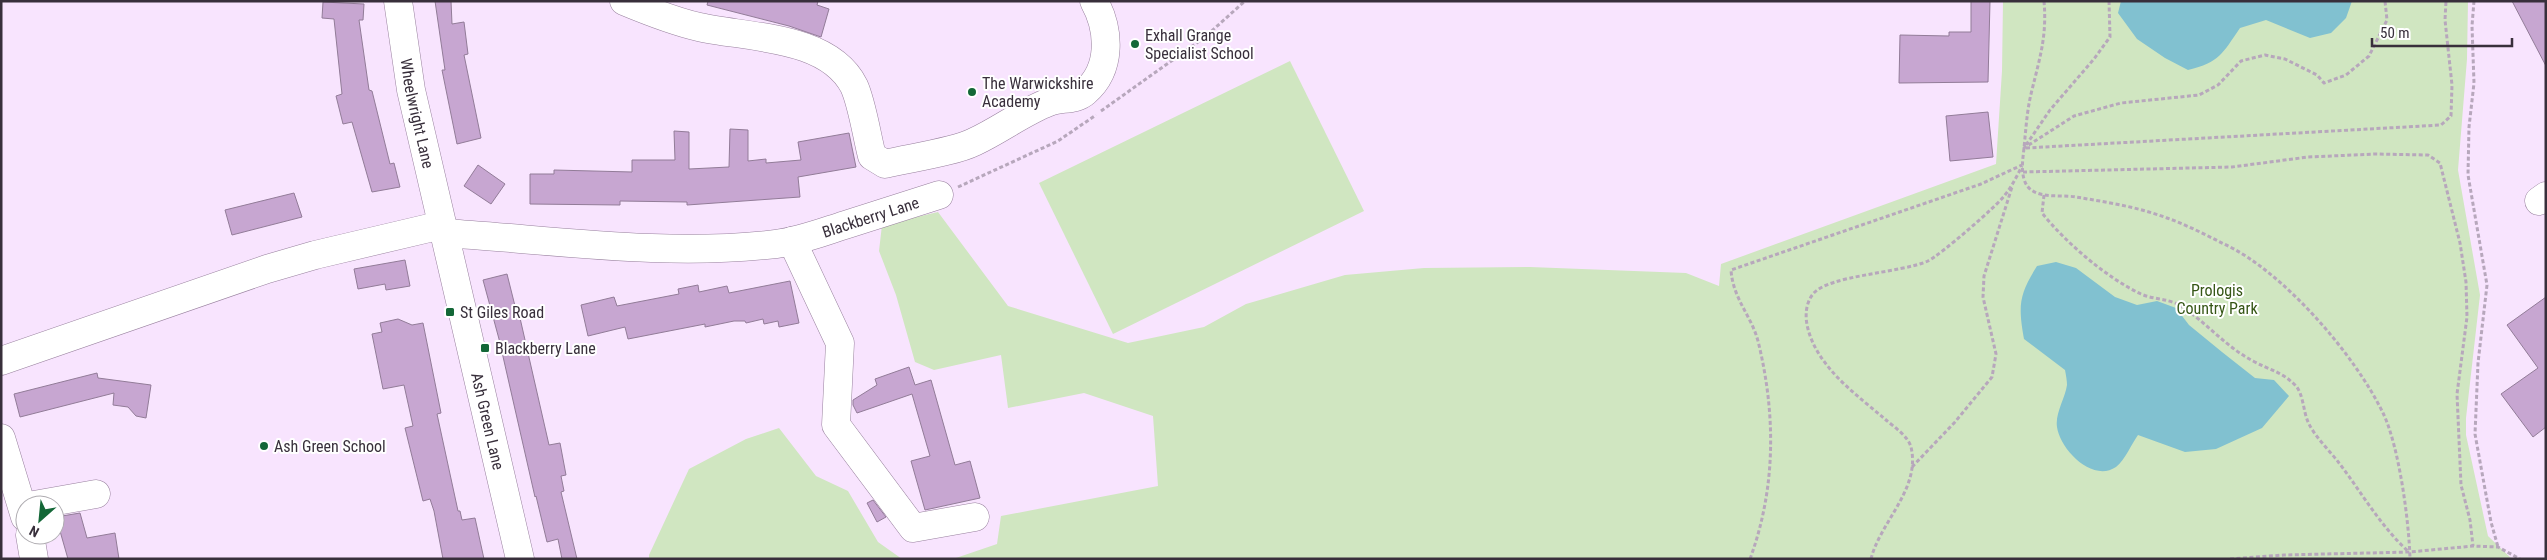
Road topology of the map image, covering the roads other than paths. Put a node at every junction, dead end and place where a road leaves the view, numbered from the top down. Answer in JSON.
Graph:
{"nodes":[{"id":1,"x":398,"y":1,"type":"edge"},
{"id":2,"x":624,"y":1,"type":"edge"},
{"id":3,"x":1101,"y":4,"type":"edge"},
{"id":4,"x":939,"y":196,"type":"dead end"},
{"id":5,"x":443,"y":229,"type":"junction"},
{"id":6,"x":792,"y":241,"type":"junction"},
{"id":7,"x":1,"y":361,"type":"edge"},
{"id":8,"x":1,"y":438,"type":"edge"},
{"id":9,"x":96,"y":494,"type":"dead end"},
{"id":10,"x":17,"y":495,"type":"edge"},
{"id":11,"x":65,"y":501,"type":"edge"},
{"id":12,"x":975,"y":517,"type":"dead end"},
{"id":13,"x":32,"y":545,"type":"edge"},
{"id":14,"x":34,"y":559,"type":"edge"},
{"id":15,"x":520,"y":559,"type":"edge"}],
"edges":[{"from":1,"to":5,"type":"street","name":"Wheelwright Lane"},
{"from":2,"to":3,"type":"street"},
{"from":4,"to":6,"type":"street","name":"Blackberry Lane"},
{"from":5,"to":6,"type":"street","name":"Blackberry Lane"},
{"from":5,"to":7,"type":"street"},
{"from":5,"to":15,"type":"street","name":"Ash Green Lane"},
{"from":6,"to":12,"type":"street"},
{"from":8,"to":10,"type":"street"},
{"from":9,"to":11,"type":"street"},
{"from":13,"to":14,"type":"street"}]}
